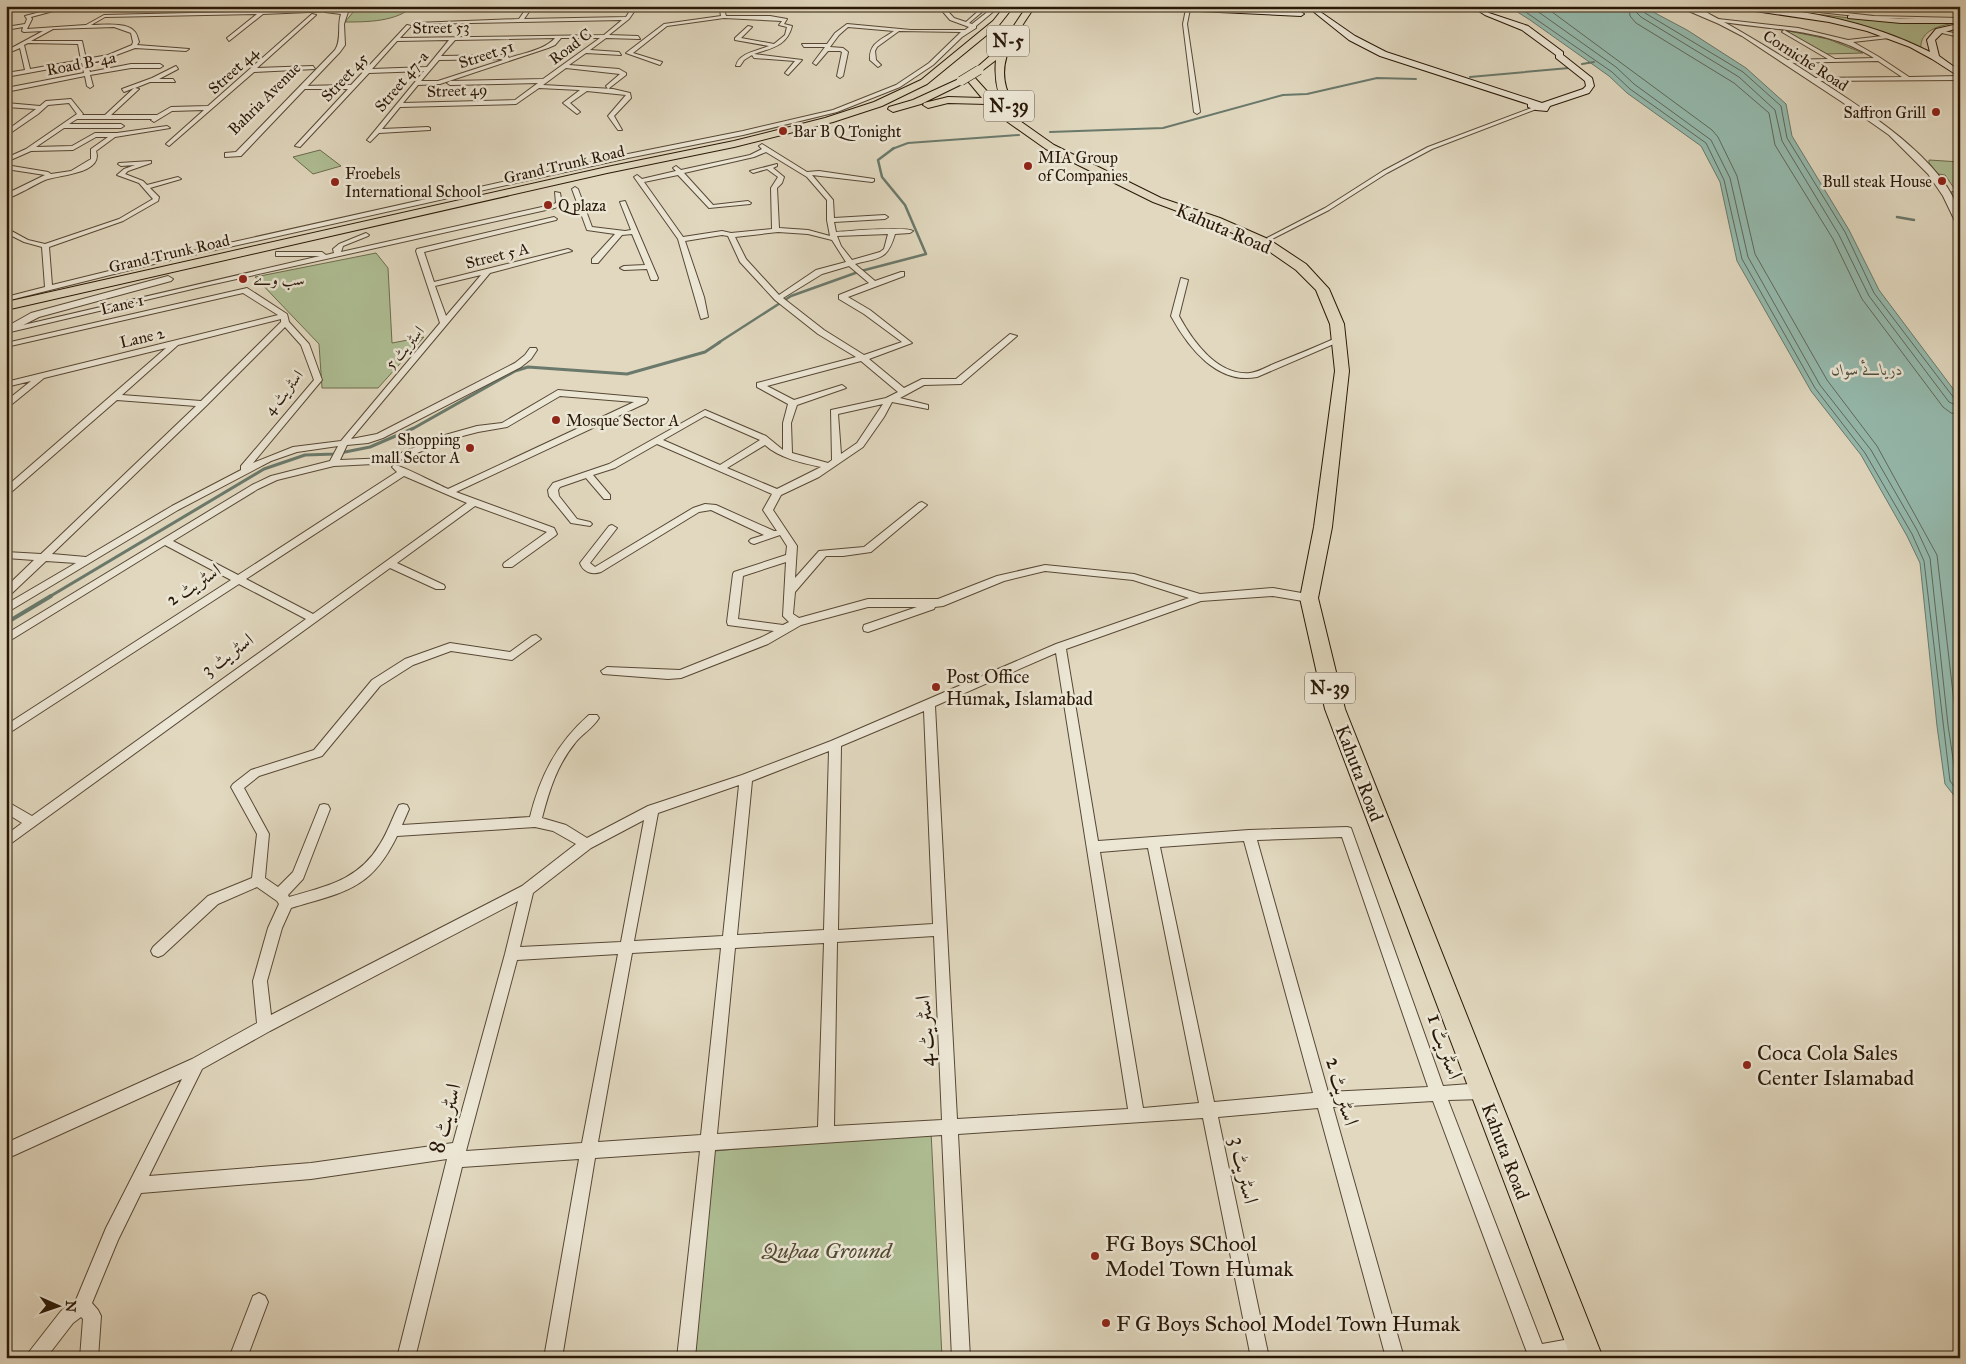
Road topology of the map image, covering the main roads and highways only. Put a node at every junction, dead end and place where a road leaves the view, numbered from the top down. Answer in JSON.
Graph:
{"nodes":[{"id":1,"x":1010,"y":6,"type":"edge"},
{"id":2,"x":1135,"y":6,"type":"edge"},
{"id":3,"x":1474,"y":6,"type":"edge"},
{"id":4,"x":1478,"y":6,"type":"edge"},
{"id":5,"x":1725,"y":6,"type":"edge"},
{"id":6,"x":1751,"y":6,"type":"edge"},
{"id":7,"x":1031,"y":7,"type":"edge"},
{"id":8,"x":1187,"y":8,"type":"edge"},
{"id":9,"x":1485,"y":8,"type":"edge"},
{"id":10,"x":1762,"y":8,"type":"edge"},
{"id":11,"x":1305,"y":10,"type":"edge"},
{"id":12,"x":1277,"y":12,"type":"junction"},
{"id":13,"x":1502,"y":18,"type":"junction"},
{"id":14,"x":1960,"y":22,"type":"edge"},
{"id":15,"x":996,"y":23,"type":"junction"},
{"id":16,"x":1345,"y":44,"type":"dead end"},
{"id":17,"x":1359,"y":47,"type":"junction"},
{"id":18,"x":1002,"y":50,"type":"junction"},
{"id":19,"x":1935,"y":57,"type":"junction"},
{"id":20,"x":923,"y":69,"type":"road end"},
{"id":21,"x":936,"y":73,"type":"junction"},
{"id":22,"x":963,"y":73,"type":"junction"},
{"id":23,"x":1960,"y":76,"type":"edge"},
{"id":24,"x":990,"y":102,"type":"junction"},
{"id":25,"x":1533,"y":106,"type":"junction"},
{"id":26,"x":887,"y":115,"type":"dead end"},
{"id":27,"x":1050,"y":147,"type":"junction"},
{"id":28,"x":737,"y":148,"type":"junction"},
{"id":29,"x":508,"y":193,"type":"junction"},
{"id":30,"x":482,"y":199,"type":"junction"},
{"id":31,"x":502,"y":205,"type":"junction"},
{"id":32,"x":446,"y":208,"type":"junction"},
{"id":33,"x":279,"y":244,"type":"junction"},
{"id":34,"x":6,"y":306,"type":"edge"},
{"id":35,"x":6,"y":316,"type":"edge"},
{"id":36,"x":1585,"y":1352,"type":"edge"}],
"edges":[{"from":1,"to":15,"type":"highway","name":"Grand Trunk Road","number":"N-5"},
{"from":2,"to":8,"type":"main road"},
{"from":3,"to":13,"type":"main road"},
{"from":4,"to":9,"type":"main road"},
{"from":5,"to":10,"type":"main road"},
{"from":6,"to":10,"type":"main road"},
{"from":7,"to":18,"type":"highway","number":"N-5"},
{"from":8,"to":12,"type":"main road"},
{"from":9,"to":13,"type":"main road"},
{"from":10,"to":14,"type":"main road"},
{"from":10,"to":19,"type":"main road"},
{"from":11,"to":12,"type":"main road"},
{"from":11,"to":12,"type":"main road"},
{"from":11,"to":17,"type":"main road"},
{"from":11,"to":25,"type":"main road"},
{"from":13,"to":25,"type":"main road"},
{"from":14,"to":19,"type":"main road"},
{"from":15,"to":21,"type":"highway","name":"Grand Trunk Road","number":"N-5"},
{"from":15,"to":22,"type":"highway"},
{"from":16,"to":17,"type":"main road"},
{"from":17,"to":25,"type":"main road"},
{"from":18,"to":22,"type":"highway","number":"N-5","bridge":true},
{"from":18,"to":27,"type":"highway","name":"Kahuta Road","number":"N-39"},
{"from":19,"to":23,"type":"main road"},
{"from":20,"to":21,"type":"highway"},
{"from":21,"to":28,"type":"highway","name":"Grand Trunk Road","number":"N-5"},
{"from":22,"to":24,"type":"highway","name":"Kahuta Road","number":"N-39"},
{"from":22,"to":28,"type":"highway","name":"Grand Trunk Road","number":"N-5"},
{"from":24,"to":26,"type":"highway","number":"N-39"},
{"from":24,"to":27,"type":"highway","name":"Kahuta Road","number":"N-39"},
{"from":27,"to":36,"type":"highway","name":"Kahuta Road","number":"N-39"},
{"from":28,"to":28,"type":"highway"},
{"from":28,"to":29,"type":"highway","name":"Grand Trunk Road","number":"N-5"},
{"from":28,"to":31,"type":"highway","name":"Grand Trunk Road","number":"N-5"},
{"from":29,"to":30,"type":"highway","name":"Grand Trunk Road","number":"N-5"},
{"from":29,"to":31,"type":"highway"},
{"from":30,"to":32,"type":"highway","name":"Grand Trunk Road","number":"N-5"},
{"from":30,"to":32,"type":"highway"},
{"from":31,"to":33,"type":"highway","name":"Grand Trunk Road","number":"N-5"},
{"from":32,"to":33,"type":"highway","name":"Grand Trunk Road","number":"N-5"},
{"from":33,"to":34,"type":"highway","name":"Grand Trunk Road","number":"N-5"},
{"from":33,"to":35,"type":"highway","name":"Grand Trunk Road","number":"N-5"}]}
